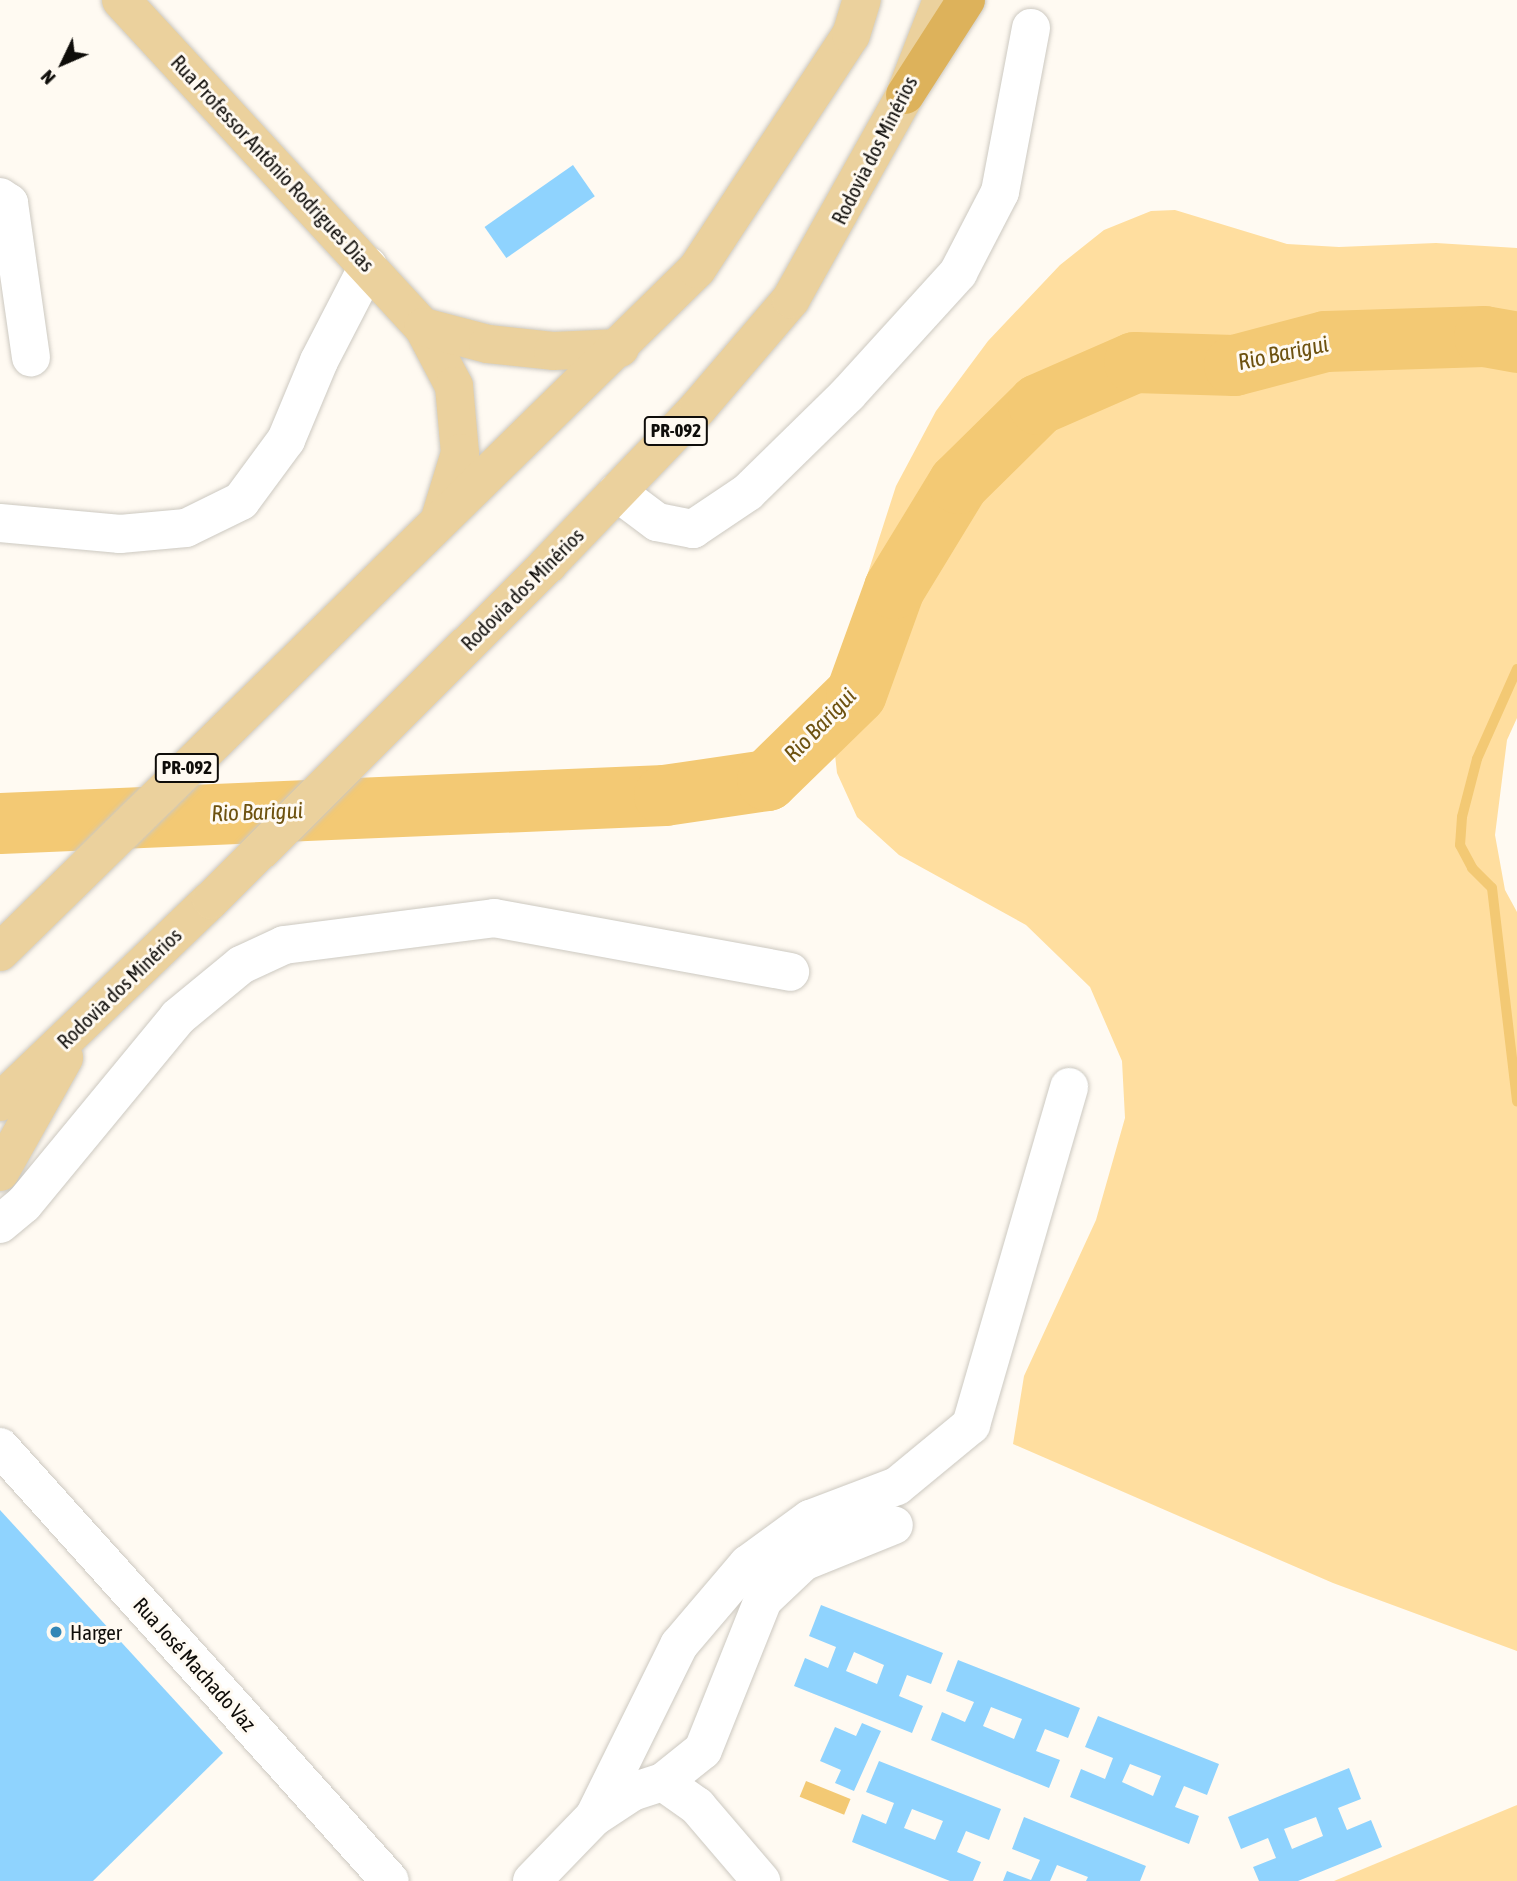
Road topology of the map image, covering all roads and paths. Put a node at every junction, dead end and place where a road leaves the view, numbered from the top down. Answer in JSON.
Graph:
{"nodes":[{"id":1,"x":121,"y":0,"type":"edge"},
{"id":2,"x":862,"y":0,"type":"edge"},
{"id":3,"x":942,"y":0,"type":"edge"},
{"id":4,"x":966,"y":0,"type":"edge"},
{"id":5,"x":1031,"y":28,"type":"dead end"},
{"id":6,"x":905,"y":95,"type":"junction"},
{"id":7,"x":0,"y":197,"type":"edge"},
{"id":8,"x":368,"y":266,"type":"junction"},
{"id":9,"x":423,"y":327,"type":"junction"},
{"id":10,"x":620,"y":348,"type":"junction"},
{"id":11,"x":31,"y":357,"type":"dead end"},
{"id":12,"x":617,"y":492,"type":"junction"},
{"id":13,"x":440,"y":517,"type":"junction"},
{"id":14,"x":0,"y":523,"type":"edge"},
{"id":15,"x":0,"y":952,"type":"edge"},
{"id":16,"x":790,"y":972,"type":"dead end"},
{"id":17,"x":83,"y":1023,"type":"junction"},
{"id":18,"x":1069,"y":1087,"type":"dead end"},
{"id":19,"x":0,"y":1102,"type":"edge"},
{"id":20,"x":0,"y":1172,"type":"edge"},
{"id":21,"x":0,"y":1224,"type":"edge"},
{"id":22,"x":0,"y":1447,"type":"edge"},
{"id":23,"x":894,"y":1525,"type":"dead end"},
{"id":24,"x":663,"y":1782,"type":"junction"},
{"id":25,"x":594,"y":1817,"type":"junction"},
{"id":26,"x":390,"y":1881,"type":"edge"},
{"id":27,"x":532,"y":1881,"type":"edge"},
{"id":28,"x":761,"y":1881,"type":"edge"}],
"edges":[{"from":1,"to":8,"type":"main road","name":"Rua Professor Antônio Rodrigues Dias"},
{"from":2,"to":10,"type":"main road","number":"PR-092"},
{"from":3,"to":6,"type":"main road","name":"Rodovia dos Minérios","number":"PR-092"},
{"from":4,"to":6,"type":"highway"},
{"from":5,"to":12,"type":"street"},
{"from":6,"to":12,"type":"main road","name":"Rodovia dos Minérios","number":"PR-092"},
{"from":7,"to":11,"type":"street"},
{"from":8,"to":9,"type":"main road","name":"Rua Professor Antônio Rodrigues Dias"},
{"from":8,"to":14,"type":"street"},
{"from":9,"to":10,"type":"main road"},
{"from":9,"to":13,"type":"main road","name":"Rua Professor Antônio Rodrigues Dias"},
{"from":10,"to":13,"type":"main road","number":"PR-092"},
{"from":12,"to":17,"type":"main road","name":"Rodovia dos Minérios","number":"PR-092"},
{"from":13,"to":15,"type":"main road","number":"PR-092"},
{"from":16,"to":21,"type":"street"},
{"from":17,"to":19,"type":"main road","name":"Rodovia dos Minérios","number":"PR-092"},
{"from":17,"to":20,"type":"main road"},
{"from":18,"to":25,"type":"street"},
{"from":22,"to":26,"type":"street","name":"Rua José Machado Vaz"},
{"from":23,"to":24,"type":"street"},
{"from":24,"to":25,"type":"street"},
{"from":24,"to":28,"type":"street"},
{"from":25,"to":27,"type":"street"}]}
